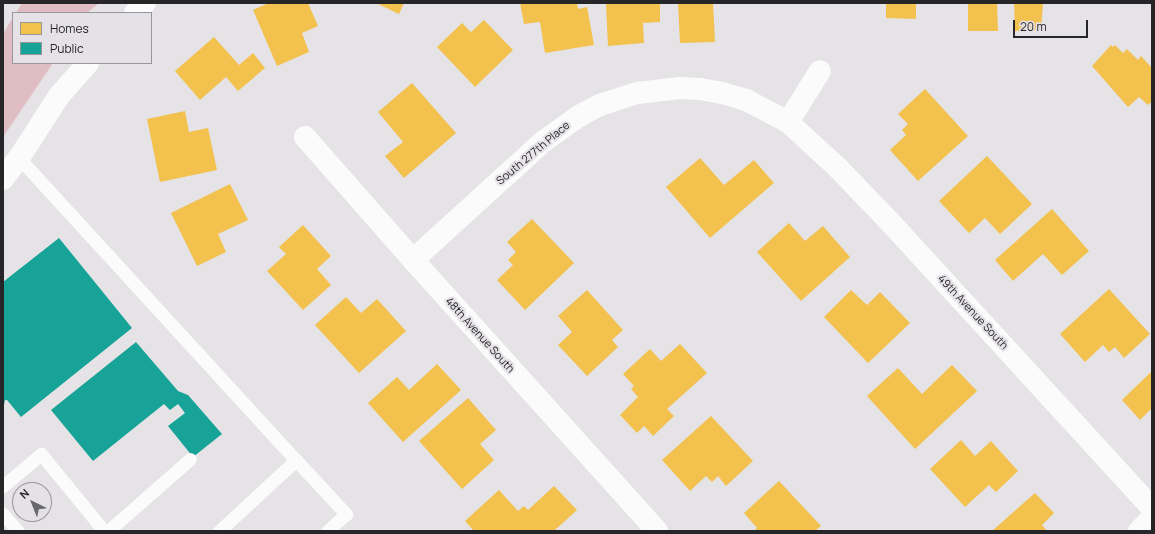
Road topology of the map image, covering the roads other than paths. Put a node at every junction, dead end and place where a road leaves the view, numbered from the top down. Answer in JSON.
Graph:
{"nodes":[{"id":1,"x":145,"y":3,"type":"edge"},
{"id":2,"x":137,"y":12,"type":"edge"},
{"id":3,"x":87,"y":64,"type":"edge"},
{"id":4,"x":820,"y":71,"type":"dead end"},
{"id":5,"x":700,"y":89,"type":"joint"},
{"id":6,"x":788,"y":122,"type":"junction"},
{"id":7,"x":305,"y":137,"type":"dead end"},
{"id":8,"x":19,"y":158,"type":"junction"},
{"id":9,"x":3,"y":179,"type":"edge"},
{"id":10,"x":413,"y":260,"type":"junction"},
{"id":11,"x":190,"y":459,"type":"dead end"},
{"id":12,"x":296,"y":460,"type":"junction"},
{"id":13,"x":3,"y":486,"type":"edge"},
{"id":14,"x":1152,"y":508,"type":"edge"},
{"id":15,"x":3,"y":514,"type":"edge"},
{"id":16,"x":1152,"y":518,"type":"edge"},
{"id":17,"x":18,"y":531,"type":"edge"},
{"id":18,"x":104,"y":531,"type":"edge"},
{"id":19,"x":108,"y":531,"type":"edge"},
{"id":20,"x":219,"y":531,"type":"edge"},
{"id":21,"x":327,"y":531,"type":"edge"},
{"id":22,"x":657,"y":531,"type":"edge"},
{"id":23,"x":1139,"y":531,"type":"edge"}],
"edges":[{"from":1,"to":2,"type":"street"},
{"from":3,"to":8,"type":"street"},
{"from":4,"to":6,"type":"street"},
{"from":5,"to":6,"type":"street","name":"49th Avenue South"},
{"from":5,"to":10,"type":"street","name":"South 277th Place"},
{"from":6,"to":14,"type":"street","name":"49th Avenue South"},
{"from":7,"to":10,"type":"street","name":"48th Avenue South"},
{"from":8,"to":9,"type":"street"},
{"from":8,"to":12,"type":"lane"},
{"from":10,"to":22,"type":"street","name":"48th Avenue South"},
{"from":11,"to":19,"type":"lane"},
{"from":12,"to":20,"type":"lane"},
{"from":12,"to":21,"type":"lane"},
{"from":13,"to":18,"type":"lane"},
{"from":15,"to":17,"type":"lane"},
{"from":16,"to":23,"type":"street"}]}
